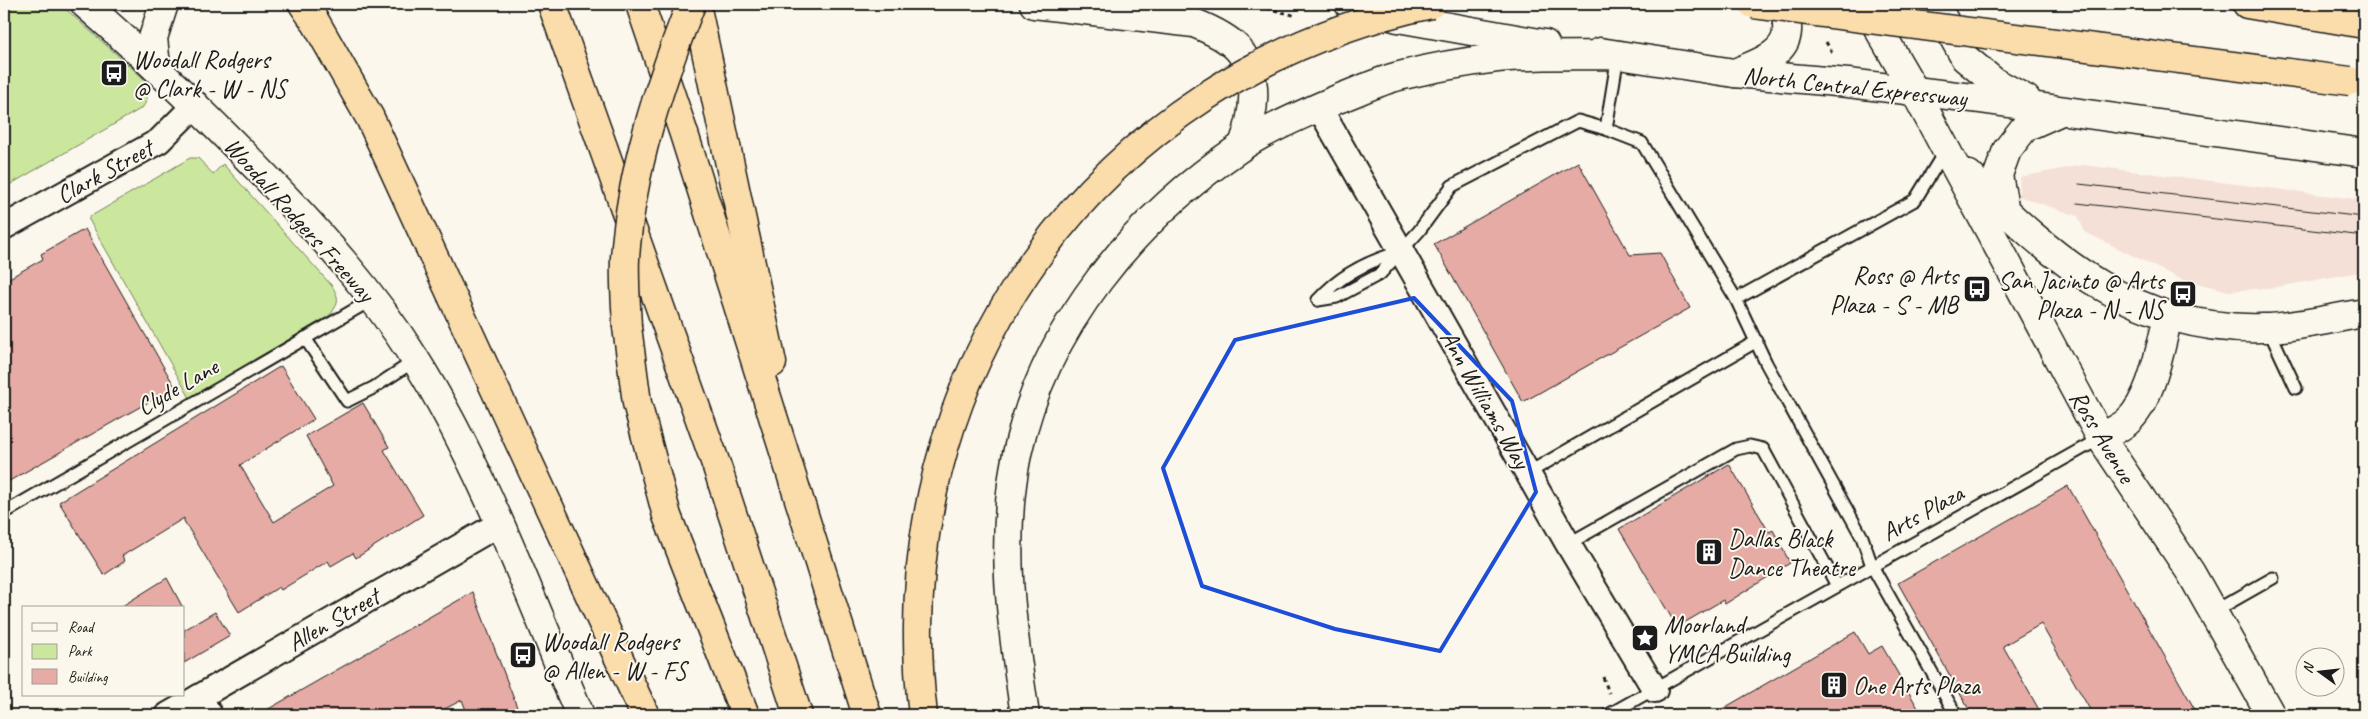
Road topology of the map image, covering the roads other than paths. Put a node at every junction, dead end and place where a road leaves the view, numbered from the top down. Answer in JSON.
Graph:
{"nodes":[{"id":1,"x":85,"y":4,"type":"edge"},
{"id":2,"x":164,"y":4,"type":"edge"},
{"id":3,"x":303,"y":4,"type":"edge"},
{"id":4,"x":552,"y":4,"type":"edge"},
{"id":5,"x":640,"y":4,"type":"edge"},
{"id":6,"x":691,"y":4,"type":"edge"},
{"id":7,"x":696,"y":4,"type":"edge"},
{"id":8,"x":1034,"y":4,"type":"edge"},
{"id":9,"x":1349,"y":4,"type":"edge"},
{"id":10,"x":1430,"y":4,"type":"edge"},
{"id":11,"x":1753,"y":4,"type":"edge"},
{"id":12,"x":1784,"y":4,"type":"edge"},
{"id":13,"x":1864,"y":4,"type":"edge"},
{"id":14,"x":1935,"y":4,"type":"edge"},
{"id":15,"x":2247,"y":4,"type":"edge"},
{"id":16,"x":2364,"y":24,"type":"edge"},
{"id":17,"x":1618,"y":55,"type":"junction"},
{"id":18,"x":156,"y":66,"type":"junction"},
{"id":19,"x":1734,"y":73,"type":"junction"},
{"id":20,"x":2364,"y":78,"type":"edge"},
{"id":21,"x":1914,"y":90,"type":"junction"},
{"id":22,"x":196,"y":104,"type":"junction"},
{"id":23,"x":1319,"y":107,"type":"junction"},
{"id":24,"x":2050,"y":109,"type":"junction"},
{"id":25,"x":1606,"y":129,"type":"junction"},
{"id":26,"x":1243,"y":145,"type":"junction"},
{"id":27,"x":1945,"y":151,"type":"junction"},
{"id":28,"x":2364,"y":153,"type":"edge"},
{"id":29,"x":2005,"y":212,"type":"junction"},
{"id":30,"x":4,"y":227,"type":"edge"},
{"id":31,"x":1400,"y":252,"type":"junction"},
{"id":32,"x":373,"y":299,"type":"junction"},
{"id":33,"x":1736,"y":299,"type":"junction"},
{"id":34,"x":2364,"y":313,"type":"edge"},
{"id":35,"x":2168,"y":317,"type":"junction"},
{"id":36,"x":2268,"y":328,"type":"junction"},
{"id":37,"x":305,"y":338,"type":"junction"},
{"id":38,"x":1757,"y":341,"type":"junction"},
{"id":39,"x":416,"y":360,"type":"junction"},
{"id":40,"x":2296,"y":388,"type":"dead end"},
{"id":41,"x":778,"y":429,"type":"junction"},
{"id":42,"x":2101,"y":438,"type":"junction"},
{"id":43,"x":1528,"y":473,"type":"junction"},
{"id":44,"x":4,"y":513,"type":"edge"},
{"id":45,"x":499,"y":524,"type":"junction"},
{"id":46,"x":1568,"y":544,"type":"junction"},
{"id":47,"x":1872,"y":566,"type":"junction"},
{"id":48,"x":2273,"y":578,"type":"dead end"},
{"id":49,"x":1837,"y":586,"type":"junction"},
{"id":50,"x":2213,"y":612,"type":"junction"},
{"id":51,"x":1655,"y":690,"type":"junction"},
{"id":52,"x":204,"y":706,"type":"edge"},
{"id":53,"x":168,"y":715,"type":"edge"},
{"id":54,"x":580,"y":715,"type":"edge"},
{"id":55,"x":645,"y":715,"type":"edge"},
{"id":56,"x":745,"y":715,"type":"edge"},
{"id":57,"x":798,"y":715,"type":"edge"},
{"id":58,"x":867,"y":715,"type":"edge"},
{"id":59,"x":923,"y":715,"type":"edge"},
{"id":60,"x":1026,"y":715,"type":"edge"},
{"id":61,"x":1608,"y":715,"type":"edge"},
{"id":62,"x":1956,"y":715,"type":"edge"},
{"id":63,"x":2271,"y":715,"type":"edge"}],
"edges":[{"from":1,"to":18,"type":"main road","name":"Woodall Rodgers Freeway"},
{"from":2,"to":18,"type":"main road"},
{"from":3,"to":55,"type":"highway"},
{"from":4,"to":57,"type":"highway","bridge":true},
{"from":5,"to":41,"type":"highway","bridge":true},
{"from":6,"to":56,"type":"highway","bridge":true},
{"from":7,"to":41,"type":"highway"},
{"from":8,"to":26,"type":"main road"},
{"from":9,"to":17,"type":"main road","name":"North Central Expressway"},
{"from":10,"to":59,"type":"highway","bridge":true},
{"from":11,"to":20,"type":"highway","bridge":true},
{"from":12,"to":19,"type":"main road"},
{"from":13,"to":21,"type":"main road","name":"Ross Avenue"},
{"from":14,"to":24,"type":"main road"},
{"from":15,"to":16,"type":"highway"},
{"from":17,"to":19,"type":"main road","name":"North Central Expressway"},
{"from":17,"to":23,"type":"main road"},
{"from":17,"to":25,"type":"lane"},
{"from":18,"to":22,"type":"main road","name":"Woodall Rodgers Freeway"},
{"from":19,"to":21,"type":"main road","name":"North Central Expressway"},
{"from":21,"to":24,"type":"main road","name":"North Central Expressway"},
{"from":21,"to":27,"type":"main road","name":"Ross Avenue"},
{"from":22,"to":30,"type":"street","name":"Clark Street"},
{"from":22,"to":32,"type":"main road","name":"Woodall Rodgers Freeway"},
{"from":23,"to":26,"type":"main road"},
{"from":23,"to":31,"type":"street","name":"Ann Williams Way"},
{"from":24,"to":28,"type":"main road","name":"North Central Expressway"},
{"from":24,"to":29,"type":"main road"},
{"from":25,"to":31,"type":"lane"},
{"from":25,"to":33,"type":"lane"},
{"from":26,"to":60,"type":"main road"},
{"from":27,"to":29,"type":"main road","name":"Ross Avenue"},
{"from":27,"to":33,"type":"lane"},
{"from":27,"to":42,"type":"main road","name":"Ross Avenue"},
{"from":29,"to":35,"type":"main road","name":"Ross Avenue"},
{"from":31,"to":31,"type":"lane"},
{"from":31,"to":43,"type":"street","name":"Ann Williams Way"},
{"from":32,"to":37,"type":"lane","name":"Clyde Lane"},
{"from":32,"to":39,"type":"main road","name":"Woodall Rodgers Freeway"},
{"from":33,"to":38,"type":"lane"},
{"from":34,"to":36,"type":"main road","name":"Ross Avenue"},
{"from":35,"to":36,"type":"main road","name":"Ross Avenue"},
{"from":35,"to":42,"type":"main road"},
{"from":36,"to":40,"type":"lane"},
{"from":37,"to":39,"type":"lane"},
{"from":37,"to":44,"type":"lane","name":"Clyde Lane"},
{"from":38,"to":43,"type":"lane"},
{"from":38,"to":47,"type":"lane"},
{"from":39,"to":45,"type":"main road","name":"Woodall Rodgers Freeway"},
{"from":41,"to":58,"type":"highway"},
{"from":42,"to":47,"type":"lane","name":"Arts Plaza"},
{"from":42,"to":50,"type":"main road","name":"Ross Avenue"},
{"from":43,"to":46,"type":"street","name":"Ann Williams Way"},
{"from":45,"to":52,"type":"street","name":"Allen Street"},
{"from":45,"to":54,"type":"main road","name":"Woodall Rodgers Freeway"},
{"from":46,"to":49,"type":"lane"},
{"from":46,"to":51,"type":"street","name":"Ann Williams Way"},
{"from":47,"to":49,"type":"lane","name":"Arts Plaza"},
{"from":47,"to":62,"type":"lane"},
{"from":48,"to":50,"type":"lane"},
{"from":49,"to":51,"type":"lane","name":"Arts Plaza"},
{"from":50,"to":63,"type":"main road","name":"Ross Avenue"},
{"from":51,"to":61,"type":"lane","name":"Arts Plaza"},
{"from":52,"to":53,"type":"street","name":"Allen Street"}]}
